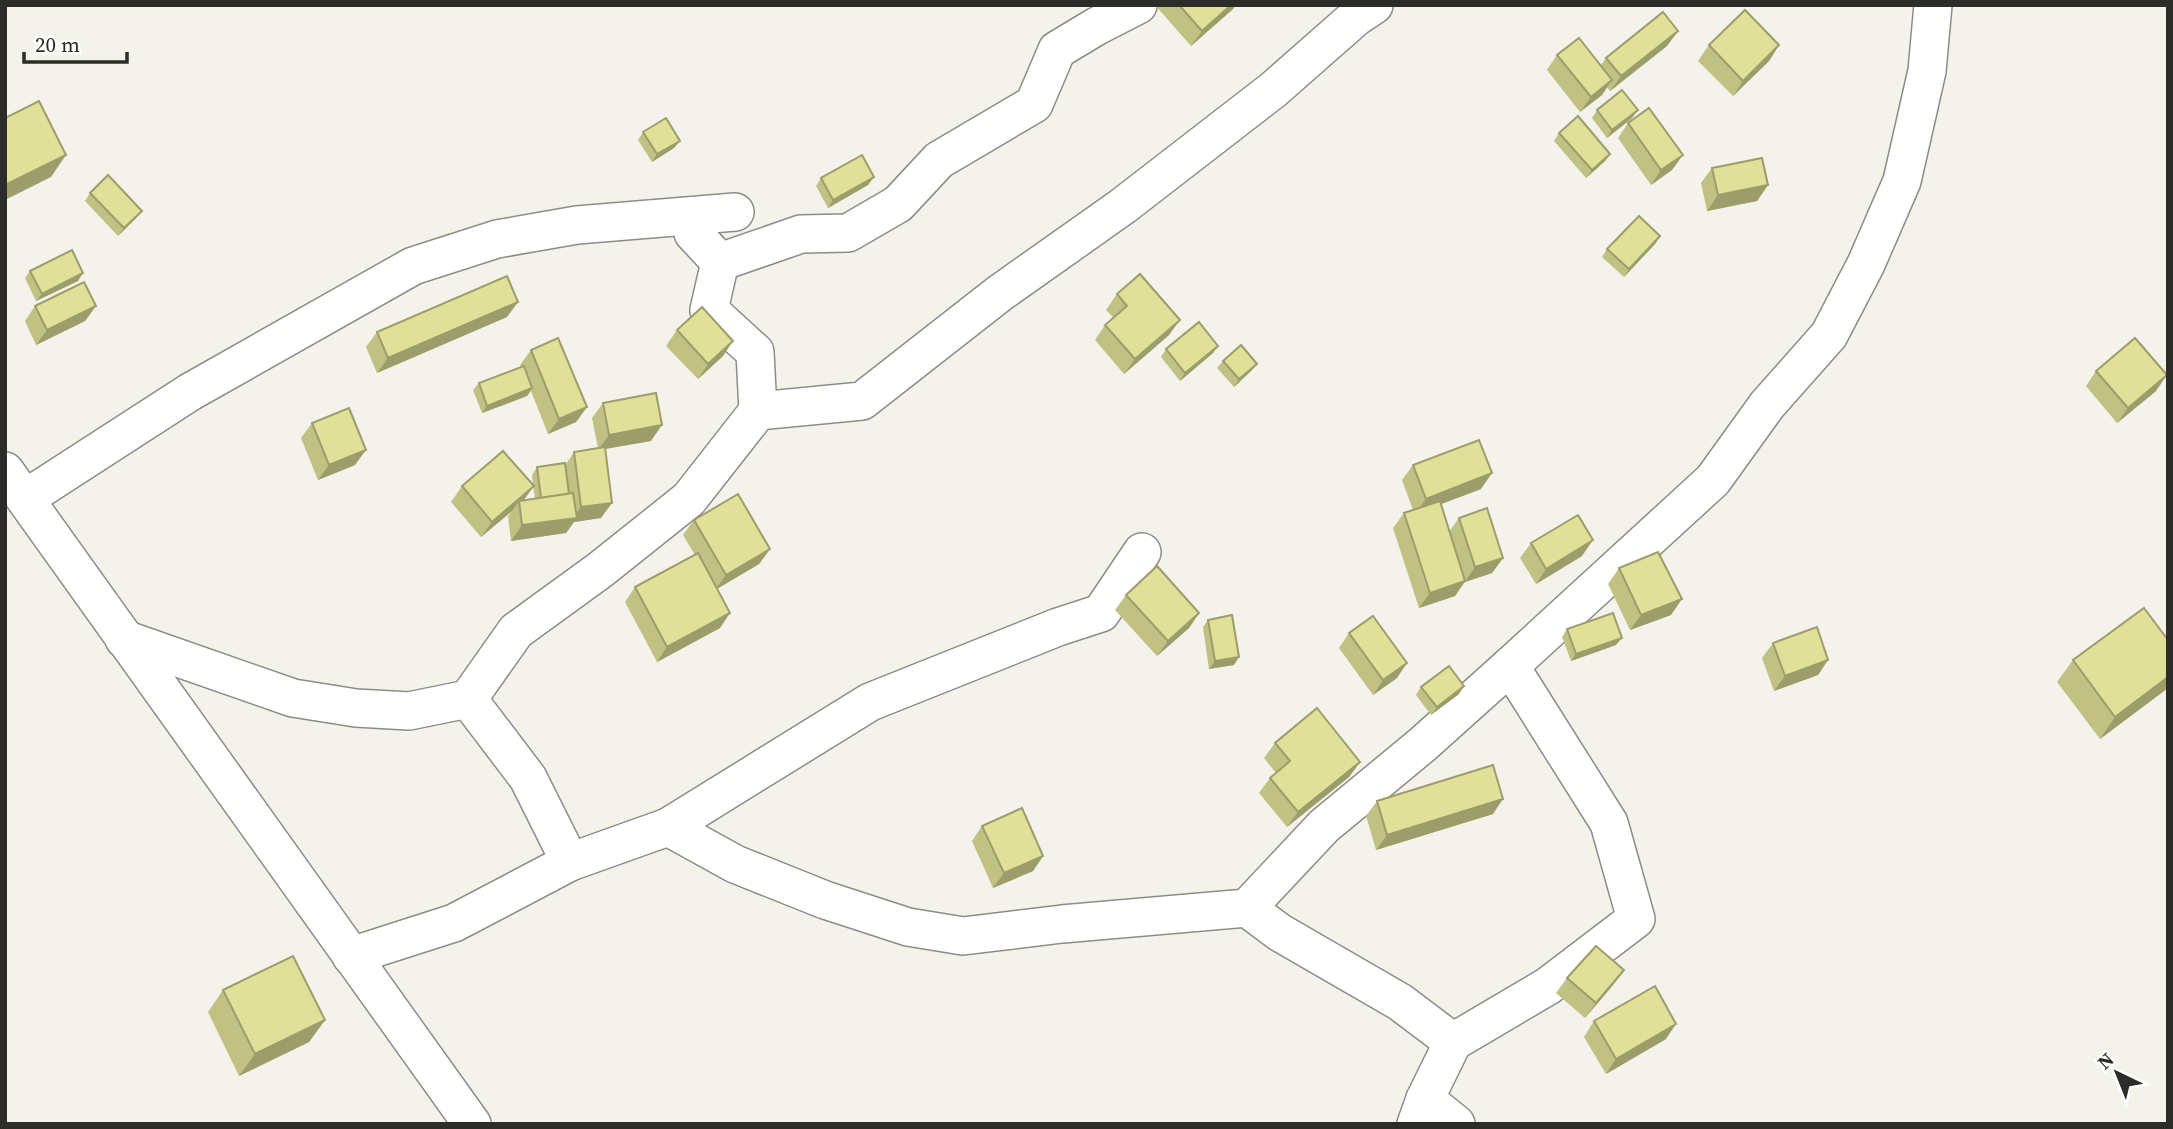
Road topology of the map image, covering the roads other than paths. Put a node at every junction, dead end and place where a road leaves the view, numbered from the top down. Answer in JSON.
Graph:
{"nodes":[{"id":1,"x":1138,"y":5,"type":"edge"},
{"id":2,"x":1374,"y":5,"type":"edge"},
{"id":3,"x":1933,"y":5,"type":"edge"},
{"id":4,"x":735,"y":212,"type":"dead end"},
{"id":5,"x":693,"y":233,"type":"dead end"},
{"id":6,"x":720,"y":262,"type":"junction"},
{"id":7,"x":758,"y":411,"type":"junction"},
{"id":8,"x":15,"y":485,"type":"edge"},
{"id":9,"x":1142,"y":552,"type":"dead end"},
{"id":10,"x":124,"y":639,"type":"junction"},
{"id":11,"x":1510,"y":666,"type":"junction"},
{"id":12,"x":468,"y":699,"type":"junction"},
{"id":13,"x":668,"y":827,"type":"junction"},
{"id":14,"x":570,"y":862,"type":"junction"},
{"id":15,"x":1247,"y":908,"type":"junction"},
{"id":16,"x":351,"y":956,"type":"junction"},
{"id":17,"x":1453,"y":1042,"type":"junction"},
{"id":18,"x":1421,"y":1112,"type":"edge"},
{"id":19,"x":472,"y":1124,"type":"edge"},
{"id":20,"x":1456,"y":1124,"type":"edge"}],
"edges":[{"from":1,"to":6,"type":"street"},
{"from":2,"to":7,"type":"street"},
{"from":3,"to":11,"type":"street"},
{"from":4,"to":8,"type":"street"},
{"from":5,"to":6,"type":"street"},
{"from":6,"to":7,"type":"street"},
{"from":7,"to":12,"type":"street"},
{"from":8,"to":10,"type":"street"},
{"from":9,"to":13,"type":"street"},
{"from":10,"to":12,"type":"street"},
{"from":10,"to":16,"type":"street"},
{"from":11,"to":15,"type":"street"},
{"from":11,"to":17,"type":"street"},
{"from":12,"to":14,"type":"street"},
{"from":13,"to":14,"type":"street"},
{"from":13,"to":15,"type":"street"},
{"from":14,"to":16,"type":"street"},
{"from":15,"to":17,"type":"street"},
{"from":16,"to":19,"type":"street"},
{"from":17,"to":18,"type":"street"},
{"from":18,"to":20,"type":"street"}]}
